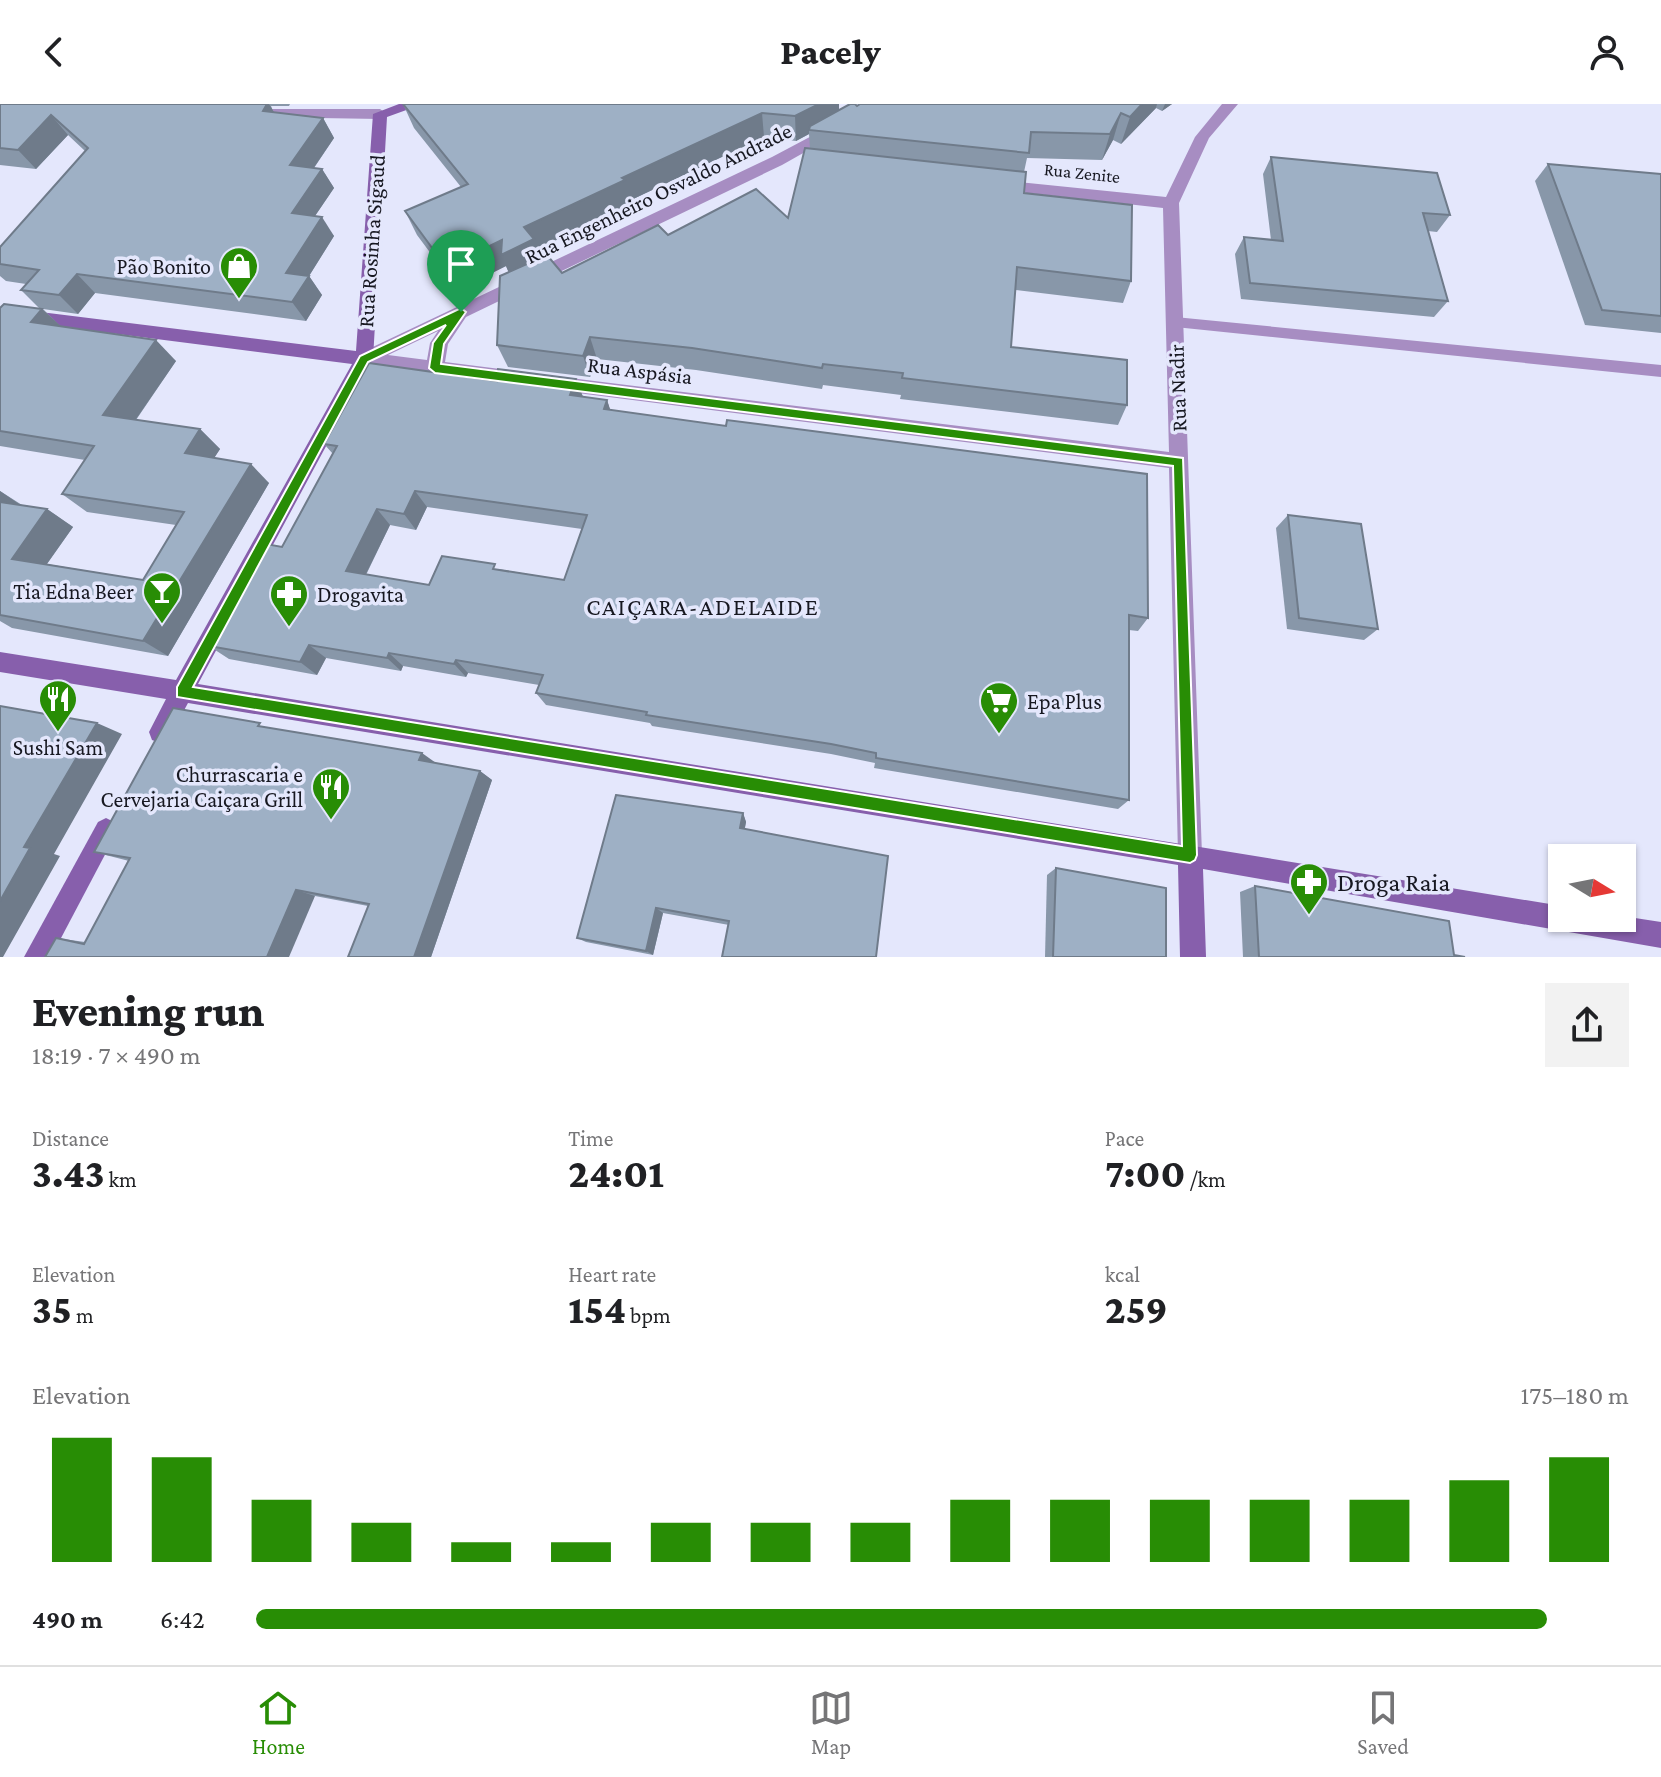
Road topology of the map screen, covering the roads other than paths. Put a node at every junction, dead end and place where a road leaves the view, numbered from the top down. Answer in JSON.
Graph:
{"nodes":[{"id":1,"x":416,"y":104,"type":"edge"},
{"id":2,"x":883,"y":104,"type":"edge"},
{"id":3,"x":1231,"y":104,"type":"edge"},
{"id":4,"x":245,"y":114,"type":"edge"},
{"id":5,"x":380,"y":114,"type":"junction"},
{"id":6,"x":777,"y":161,"type":"junction"},
{"id":7,"x":808,"y":164,"type":"edge"},
{"id":8,"x":982,"y":183,"type":"edge"},
{"id":9,"x":1171,"y":203,"type":"junction"},
{"id":10,"x":461,"y":312,"type":"junction"},
{"id":11,"x":0,"y":313,"type":"edge"},
{"id":12,"x":1175,"y":322,"type":"junction"},
{"id":13,"x":364,"y":359,"type":"junction"},
{"id":14,"x":435,"y":368,"type":"junction"},
{"id":15,"x":1661,"y":371,"type":"edge"},
{"id":16,"x":1179,"y":461,"type":"junction"},
{"id":17,"x":0,"y":662,"type":"edge"},
{"id":18,"x":182,"y":692,"type":"junction"},
{"id":19,"x":149,"y":753,"type":"edge"},
{"id":20,"x":119,"y":807,"type":"edge"},
{"id":21,"x":1190,"y":855,"type":"junction"},
{"id":22,"x":1661,"y":935,"type":"edge"},
{"id":23,"x":37,"y":957,"type":"edge"},
{"id":24,"x":1193,"y":957,"type":"edge"}],
"edges":[{"from":1,"to":5,"type":"street"},
{"from":2,"to":6,"type":"street","name":"Rua Engenheiro Osvaldo Andrade"},
{"from":3,"to":9,"type":"street"},
{"from":4,"to":5,"type":"street"},
{"from":5,"to":13,"type":"street","name":"Rua Rosinha Sigaud"},
{"from":6,"to":7,"type":"street"},
{"from":6,"to":10,"type":"street","name":"Rua Engenheiro Osvaldo Andrade"},
{"from":8,"to":9,"type":"street","name":"Rua Zenite"},
{"from":9,"to":12,"type":"street","name":"Rua Nadir"},
{"from":10,"to":13,"type":"street","name":"Rua Engenheiro Osvaldo Andrade"},
{"from":10,"to":14,"type":"street"},
{"from":11,"to":13,"type":"street","name":"Rua Aspásia"},
{"from":12,"to":15,"type":"lane"},
{"from":12,"to":16,"type":"street","name":"Rua Nadir"},
{"from":13,"to":14,"type":"street","name":"Rua Aspásia"},
{"from":13,"to":18,"type":"street","name":"Rua Rosinha Sigaud"},
{"from":14,"to":16,"type":"street","name":"Rua Aspásia"},
{"from":16,"to":21,"type":"street","name":"Rua Nadir"},
{"from":17,"to":18,"type":"street"},
{"from":18,"to":19,"type":"street","name":"Rua Rosinha Sigaud"},
{"from":18,"to":21,"type":"street"},
{"from":20,"to":23,"type":"street"},
{"from":21,"to":22,"type":"street"},
{"from":21,"to":24,"type":"street","name":"Rua Nadir"}]}
